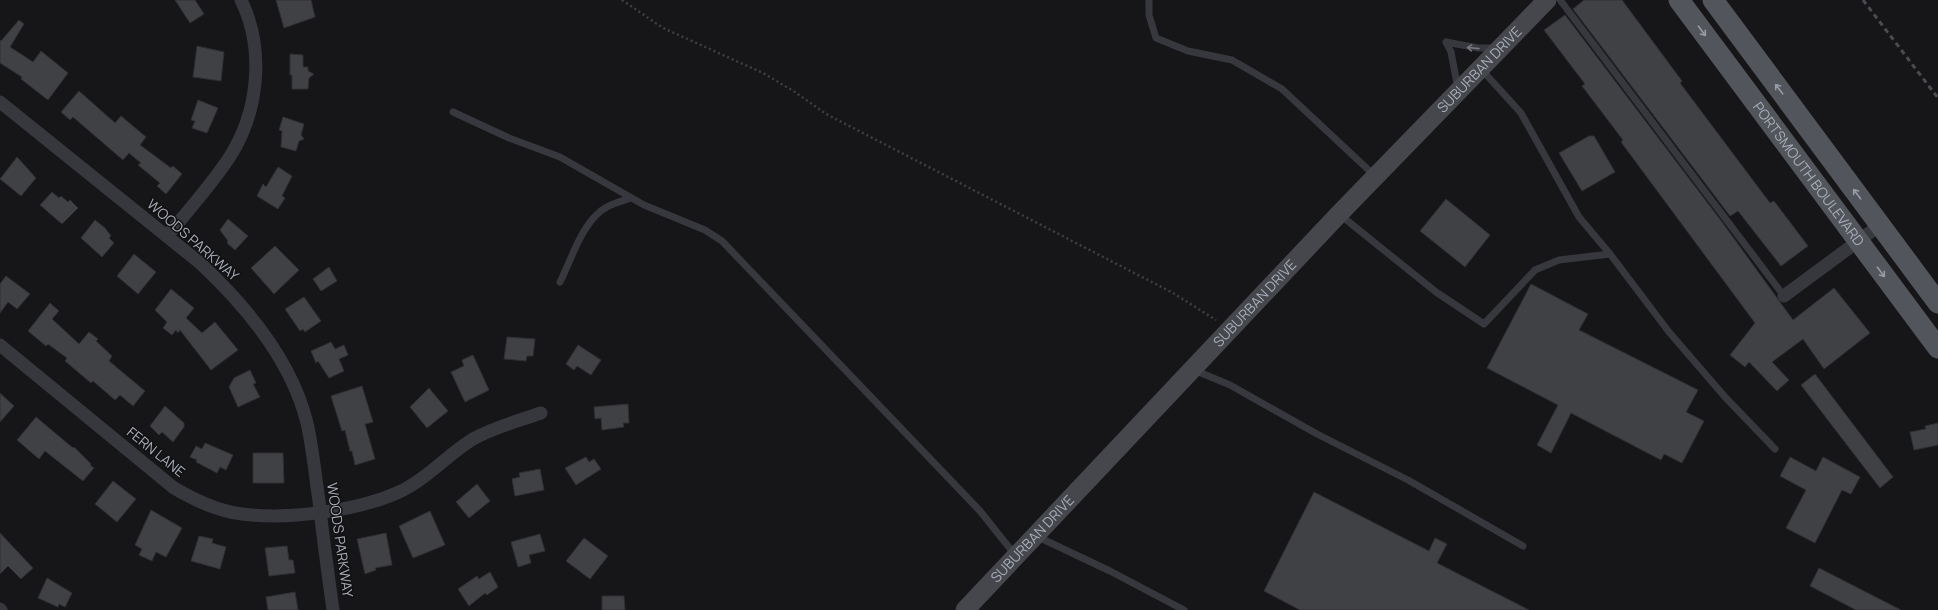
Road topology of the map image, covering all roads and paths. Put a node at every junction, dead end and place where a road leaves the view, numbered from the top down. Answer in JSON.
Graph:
{"nodes":[{"id":1,"x":241,"y":0,"type":"edge"},
{"id":2,"x":622,"y":0,"type":"edge"},
{"id":3,"x":1149,"y":0,"type":"edge"},
{"id":4,"x":1547,"y":0,"type":"edge"},
{"id":5,"x":1560,"y":0,"type":"edge"},
{"id":6,"x":1679,"y":0,"type":"edge"},
{"id":7,"x":1713,"y":0,"type":"edge"},
{"id":8,"x":1500,"y":48,"type":"junction"},
{"id":9,"x":1480,"y":68,"type":"junction"},
{"id":10,"x":1458,"y":90,"type":"junction"},
{"id":11,"x":0,"y":102,"type":"edge"},
{"id":12,"x":453,"y":112,"type":"dead end"},
{"id":13,"x":1375,"y":176,"type":"junction"},
{"id":14,"x":631,"y":198,"type":"junction"},
{"id":15,"x":1339,"y":214,"type":"junction"},
{"id":16,"x":1880,"y":225,"type":"junction"},
{"id":17,"x":167,"y":236,"type":"junction"},
{"id":18,"x":1858,"y":241,"type":"junction"},
{"id":19,"x":1610,"y":254,"type":"junction"},
{"id":20,"x":560,"y":282,"type":"dead end"},
{"id":21,"x":1784,"y":296,"type":"joint"},
{"id":22,"x":1938,"y":303,"type":"edge"},
{"id":23,"x":1231,"y":329,"type":"junction"},
{"id":24,"x":0,"y":345,"type":"edge"},
{"id":25,"x":1938,"y":348,"type":"edge"},
{"id":26,"x":1193,"y":370,"type":"junction"},
{"id":27,"x":541,"y":413,"type":"dead end"},
{"id":28,"x":1775,"y":449,"type":"dead end"},
{"id":29,"x":320,"y":513,"type":"junction"},
{"id":30,"x":1035,"y":535,"type":"junction"},
{"id":31,"x":1523,"y":546,"type":"dead end"},
{"id":32,"x":1016,"y":556,"type":"junction"},
{"id":33,"x":333,"y":610,"type":"edge"},
{"id":34,"x":965,"y":610,"type":"edge"},
{"id":35,"x":1184,"y":610,"type":"edge"}],
"edges":[{"from":1,"to":17,"type":"street"},
{"from":2,"to":23,"type":"path"},
{"from":3,"to":13,"type":"lane"},
{"from":4,"to":8,"type":"main road","name":"SUBURBAN DRIVE"},
{"from":5,"to":21,"type":"lane"},
{"from":6,"to":18,"type":"main road","name":"PORTSMOUTH BOULEVARD","one_way":true},
{"from":16,"to":7,"type":"main road","name":"PORTSMOUTH BOULEVARD","one_way":true},
{"from":8,"to":9,"type":"main road","name":"SUBURBAN DRIVE"},
{"from":8,"to":10,"type":"lane","one_way":true},
{"from":9,"to":10,"type":"main road","name":"SUBURBAN DRIVE"},
{"from":9,"to":19,"type":"lane"},
{"from":10,"to":13,"type":"main road","name":"SUBURBAN DRIVE"},
{"from":11,"to":17,"type":"street","name":"WOODS PARKWAY"},
{"from":12,"to":14,"type":"lane"},
{"from":13,"to":15,"type":"main road","name":"SUBURBAN DRIVE"},
{"from":14,"to":20,"type":"lane"},
{"from":14,"to":32,"type":"lane"},
{"from":15,"to":19,"type":"lane"},
{"from":15,"to":23,"type":"main road","name":"SUBURBAN DRIVE"},
{"from":16,"to":18,"type":"street"},
{"from":16,"to":22,"type":"main road","name":"PORTSMOUTH BOULEVARD"},
{"from":17,"to":29,"type":"street","name":"WOODS PARKWAY"},
{"from":18,"to":21,"type":"street"},
{"from":18,"to":25,"type":"main road","name":"PORTSMOUTH BOULEVARD","one_way":true},
{"from":19,"to":28,"type":"lane"},
{"from":23,"to":26,"type":"main road","name":"SUBURBAN DRIVE"},
{"from":24,"to":29,"type":"street","name":"FERN LANE"},
{"from":26,"to":30,"type":"main road","name":"SUBURBAN DRIVE"},
{"from":26,"to":31,"type":"lane"},
{"from":27,"to":29,"type":"street","name":"FERN LANE"},
{"from":29,"to":33,"type":"street","name":"WOODS PARKWAY"},
{"from":30,"to":32,"type":"main road","name":"SUBURBAN DRIVE"},
{"from":30,"to":35,"type":"lane"},
{"from":32,"to":34,"type":"main road","name":"SUBURBAN DRIVE"}]}
